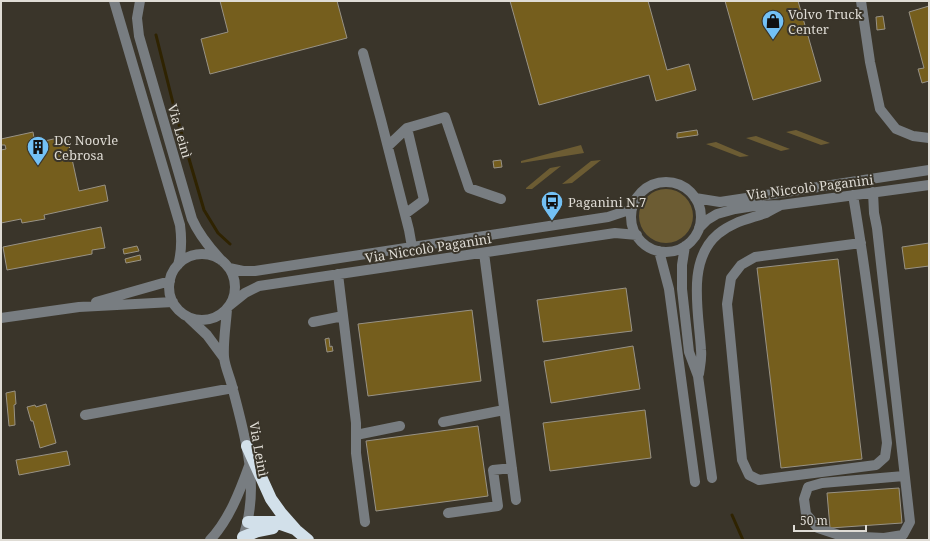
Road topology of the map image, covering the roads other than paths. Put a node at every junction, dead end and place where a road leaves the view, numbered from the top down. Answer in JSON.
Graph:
{"nodes":[{"id":1,"x":114,"y":1,"type":"edge"},
{"id":2,"x":140,"y":1,"type":"edge"},
{"id":3,"x":861,"y":1,"type":"edge"},
{"id":4,"x":362,"y":53,"type":"dead end"},
{"id":5,"x":407,"y":128,"type":"junction"},
{"id":6,"x":929,"y":138,"type":"edge"},
{"id":7,"x":388,"y":146,"type":"junction"},
{"id":8,"x":929,"y":170,"type":"edge"},
{"id":9,"x":929,"y":185,"type":"edge"},
{"id":10,"x":874,"y":192,"type":"junction"},
{"id":11,"x":853,"y":195,"type":"junction"},
{"id":12,"x":696,"y":198,"type":"junction"},
{"id":13,"x":501,"y":199,"type":"dead end"},
{"id":14,"x":781,"y":205,"type":"junction"},
{"id":15,"x":632,"y":209,"type":"junction"},
{"id":16,"x":405,"y":214,"type":"junction"},
{"id":17,"x":699,"y":228,"type":"junction"},
{"id":18,"x":637,"y":235,"type":"junction"},
{"id":19,"x":861,"y":243,"type":"junction"},
{"id":20,"x":685,"y":246,"type":"junction"},
{"id":21,"x":412,"y":247,"type":"junction"},
{"id":22,"x":659,"y":250,"type":"junction"},
{"id":23,"x":484,"y":252,"type":"junction"},
{"id":24,"x":221,"y":260,"type":"junction"},
{"id":25,"x":178,"y":265,"type":"junction"},
{"id":26,"x":229,"y":268,"type":"junction"},
{"id":27,"x":338,"y":274,"type":"junction"},
{"id":28,"x":170,"y":281,"type":"junction"},
{"id":29,"x":173,"y":302,"type":"junction"},
{"id":30,"x":79,"y":307,"type":"junction"},
{"id":31,"x":228,"y":307,"type":"junction"},
{"id":32,"x":343,"y":316,"type":"junction"},
{"id":33,"x":188,"y":317,"type":"junction"},
{"id":34,"x":1,"y":318,"type":"edge"},
{"id":35,"x":313,"y":322,"type":"dead end"},
{"id":36,"x":224,"y":358,"type":"junction"},
{"id":37,"x":698,"y":376,"type":"junction"},
{"id":38,"x":233,"y":388,"type":"junction"},
{"id":39,"x":504,"y":410,"type":"junction"},
{"id":40,"x":85,"y":415,"type":"dead end"},
{"id":41,"x":443,"y":422,"type":"dead end"},
{"id":42,"x":400,"y":426,"type":"dead end"},
{"id":43,"x":356,"y":435,"type":"junction"},
{"id":44,"x":247,"y":446,"type":"junction"},
{"id":45,"x":250,"y":462,"type":"junction"},
{"id":46,"x":512,"y":468,"type":"junction"},
{"id":47,"x":904,"y":476,"type":"junction"},
{"id":48,"x":712,"y":478,"type":"dead end"},
{"id":49,"x":694,"y":482,"type":"dead end"},
{"id":50,"x":516,"y":500,"type":"dead end"},
{"id":51,"x":448,"y":513,"type":"dead end"},
{"id":52,"x":248,"y":522,"type":"junction"},
{"id":53,"x":365,"y":522,"type":"dead end"},
{"id":54,"x":281,"y":525,"type":"junction"},
{"id":55,"x":296,"y":530,"type":"junction"},
{"id":56,"x":243,"y":538,"type":"edge"},
{"id":57,"x":210,"y":540,"type":"edge"},
{"id":58,"x":308,"y":540,"type":"edge"}],
"edges":[{"from":1,"to":25,"type":"street","name":"Via Leinì"},
{"from":2,"to":24,"type":"street","name":"Via Leinì"},
{"from":3,"to":6,"type":"street"},
{"from":4,"to":7,"type":"street"},
{"from":5,"to":7,"type":"street"},
{"from":5,"to":13,"type":"street"},
{"from":5,"to":16,"type":"street"},
{"from":7,"to":16,"type":"street"},
{"from":8,"to":12,"type":"street","name":"Via Niccolò Paganini"},
{"from":9,"to":10,"type":"street","name":"Via Niccolò Paganini"},
{"from":10,"to":11,"type":"street","name":"Via Niccolò Paganini"},
{"from":10,"to":47,"type":"street"},
{"from":11,"to":14,"type":"street","name":"Via Niccolò Paganini"},
{"from":11,"to":19,"type":"street"},
{"from":12,"to":15,"type":"street"},
{"from":12,"to":17,"type":"street"},
{"from":14,"to":17,"type":"street","name":"Via Niccolò Paganini"},
{"from":14,"to":37,"type":"street"},
{"from":15,"to":18,"type":"street"},
{"from":15,"to":21,"type":"street","name":"Via Niccolò Paganini"},
{"from":16,"to":21,"type":"street"},
{"from":17,"to":20,"type":"street"},
{"from":18,"to":22,"type":"street"},
{"from":18,"to":23,"type":"street","name":"Via Niccolò Paganini"},
{"from":19,"to":19,"type":"street"},
{"from":20,"to":22,"type":"street"},
{"from":20,"to":37,"type":"street"},
{"from":21,"to":26,"type":"street","name":"Via Niccolò Paganini"},
{"from":22,"to":49,"type":"street"},
{"from":23,"to":27,"type":"street","name":"Via Niccolò Paganini"},
{"from":23,"to":39,"type":"street"},
{"from":24,"to":25,"type":"street"},
{"from":24,"to":26,"type":"street"},
{"from":25,"to":28,"type":"street"},
{"from":26,"to":31,"type":"street"},
{"from":27,"to":31,"type":"street","name":"Via Niccolò Paganini"},
{"from":27,"to":32,"type":"street"},
{"from":28,"to":29,"type":"street"},
{"from":28,"to":30,"type":"street"},
{"from":29,"to":30,"type":"street"},
{"from":29,"to":33,"type":"street"},
{"from":30,"to":34,"type":"street"},
{"from":31,"to":33,"type":"street"},
{"from":31,"to":36,"type":"street","name":"Via Leinì"},
{"from":32,"to":35,"type":"street"},
{"from":32,"to":43,"type":"street"},
{"from":33,"to":36,"type":"street","name":"Via Leinì"},
{"from":36,"to":38,"type":"street","name":"Via Leinì"},
{"from":37,"to":48,"type":"street"},
{"from":38,"to":40,"type":"street"},
{"from":38,"to":44,"type":"street","name":"Via Leinì"},
{"from":39,"to":41,"type":"street"},
{"from":39,"to":46,"type":"street"},
{"from":42,"to":43,"type":"street"},
{"from":43,"to":53,"type":"street"},
{"from":44,"to":45,"type":"street","name":"Via Leinì"},
{"from":44,"to":55,"type":"highway"},
{"from":45,"to":52,"type":"street","name":"Via Leinì"},
{"from":45,"to":57,"type":"street"},
{"from":46,"to":50,"type":"street"},
{"from":46,"to":51,"type":"street"},
{"from":47,"to":47,"type":"street"},
{"from":52,"to":54,"type":"highway"},
{"from":52,"to":56,"type":"street","name":"Via Leinì"},
{"from":54,"to":55,"type":"highway"},
{"from":54,"to":56,"type":"highway"},
{"from":55,"to":58,"type":"highway"}]}
